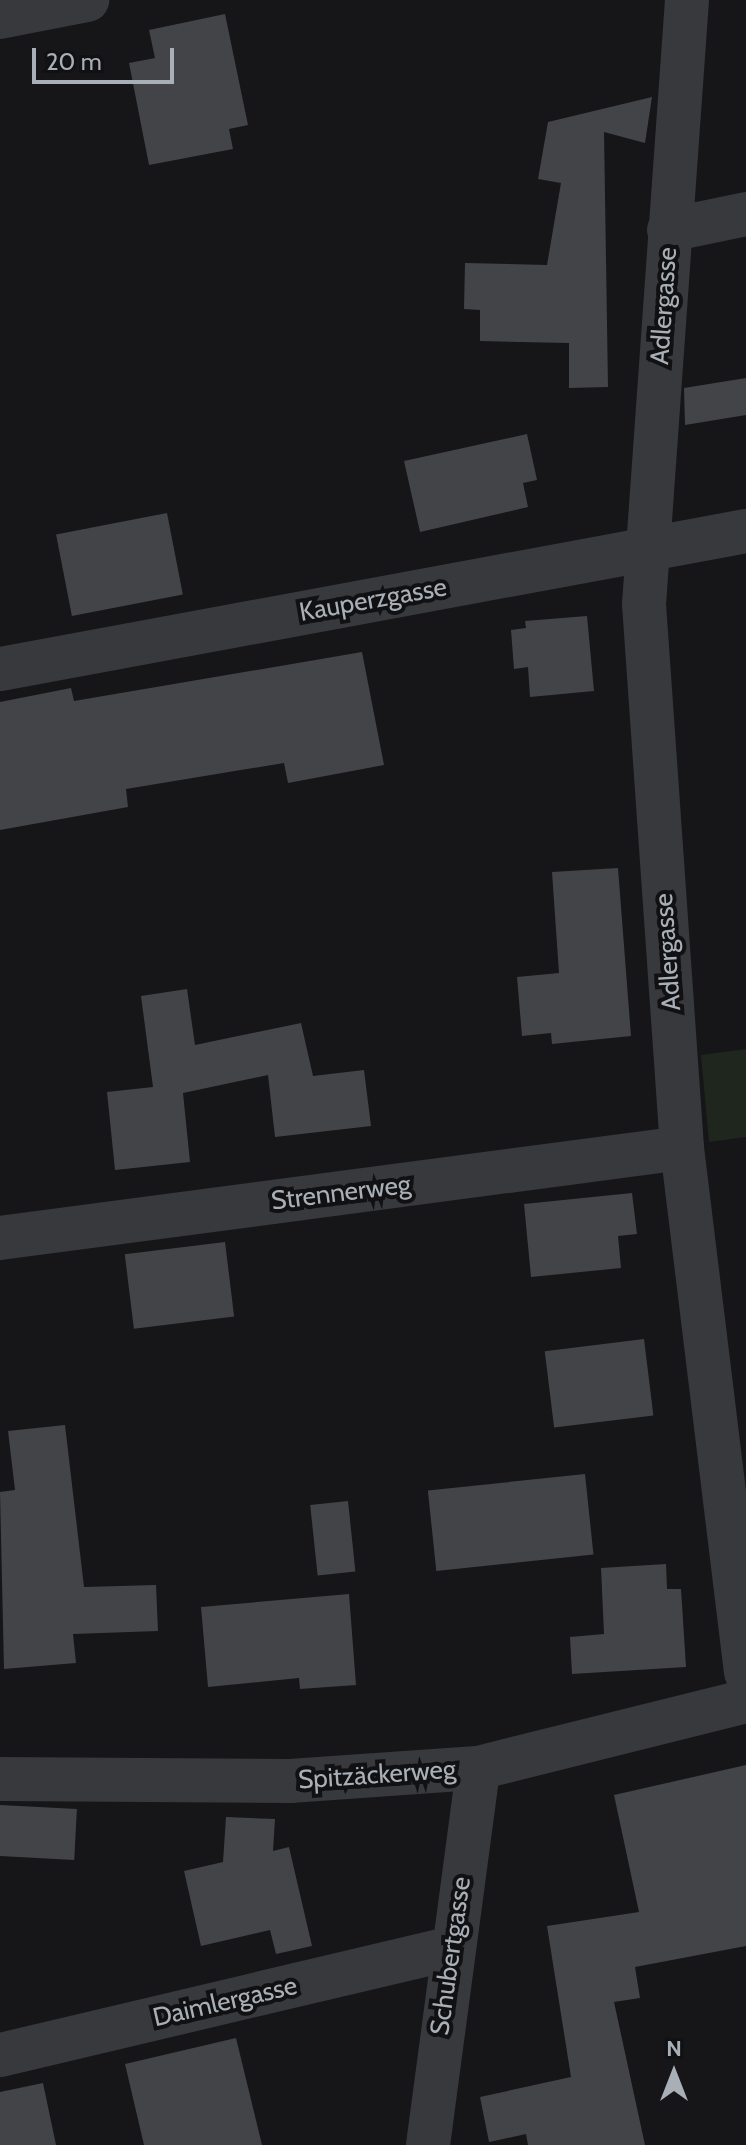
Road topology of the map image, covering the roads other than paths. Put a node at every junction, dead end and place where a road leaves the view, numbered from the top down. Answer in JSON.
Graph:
{"nodes":[{"id":1,"x":87,"y":0,"type":"edge"},
{"id":2,"x":687,"y":0,"type":"edge"},
{"id":3,"x":0,"y":17,"type":"edge"},
{"id":4,"x":746,"y":214,"type":"edge"},
{"id":5,"x":669,"y":230,"type":"junction"},
{"id":6,"x":746,"y":531,"type":"edge"},
{"id":7,"x":645,"y":550,"type":"junction"},
{"id":8,"x":0,"y":669,"type":"edge"},
{"id":9,"x":682,"y":1148,"type":"junction"},
{"id":10,"x":0,"y":1238,"type":"edge"},
{"id":11,"x":746,"y":1672,"type":"edge"},
{"id":12,"x":746,"y":1701,"type":"edge"},
{"id":13,"x":478,"y":1768,"type":"junction"},
{"id":14,"x":0,"y":1779,"type":"edge"},
{"id":15,"x":450,"y":1949,"type":"junction"},
{"id":16,"x":0,"y":2055,"type":"edge"},
{"id":17,"x":428,"y":2145,"type":"edge"}],
"edges":[{"from":1,"to":3,"type":"street"},
{"from":2,"to":5,"type":"street","name":"Adlergasse"},
{"from":4,"to":5,"type":"street","name":"Adlergasse"},
{"from":5,"to":7,"type":"street","name":"Adlergasse"},
{"from":6,"to":7,"type":"street","name":"Kauperzgasse"},
{"from":7,"to":8,"type":"street","name":"Kauperzgasse"},
{"from":7,"to":9,"type":"street","name":"Adlergasse"},
{"from":9,"to":10,"type":"street","name":"Strennerweg"},
{"from":9,"to":11,"type":"street","name":"Adlergasse"},
{"from":12,"to":13,"type":"street","name":"Spitzäckerweg"},
{"from":13,"to":14,"type":"street","name":"Spitzäckerweg"},
{"from":13,"to":15,"type":"street","name":"Schubertgasse"},
{"from":15,"to":16,"type":"street","name":"Daimlergasse"},
{"from":15,"to":17,"type":"street","name":"Schubertgasse"}]}
